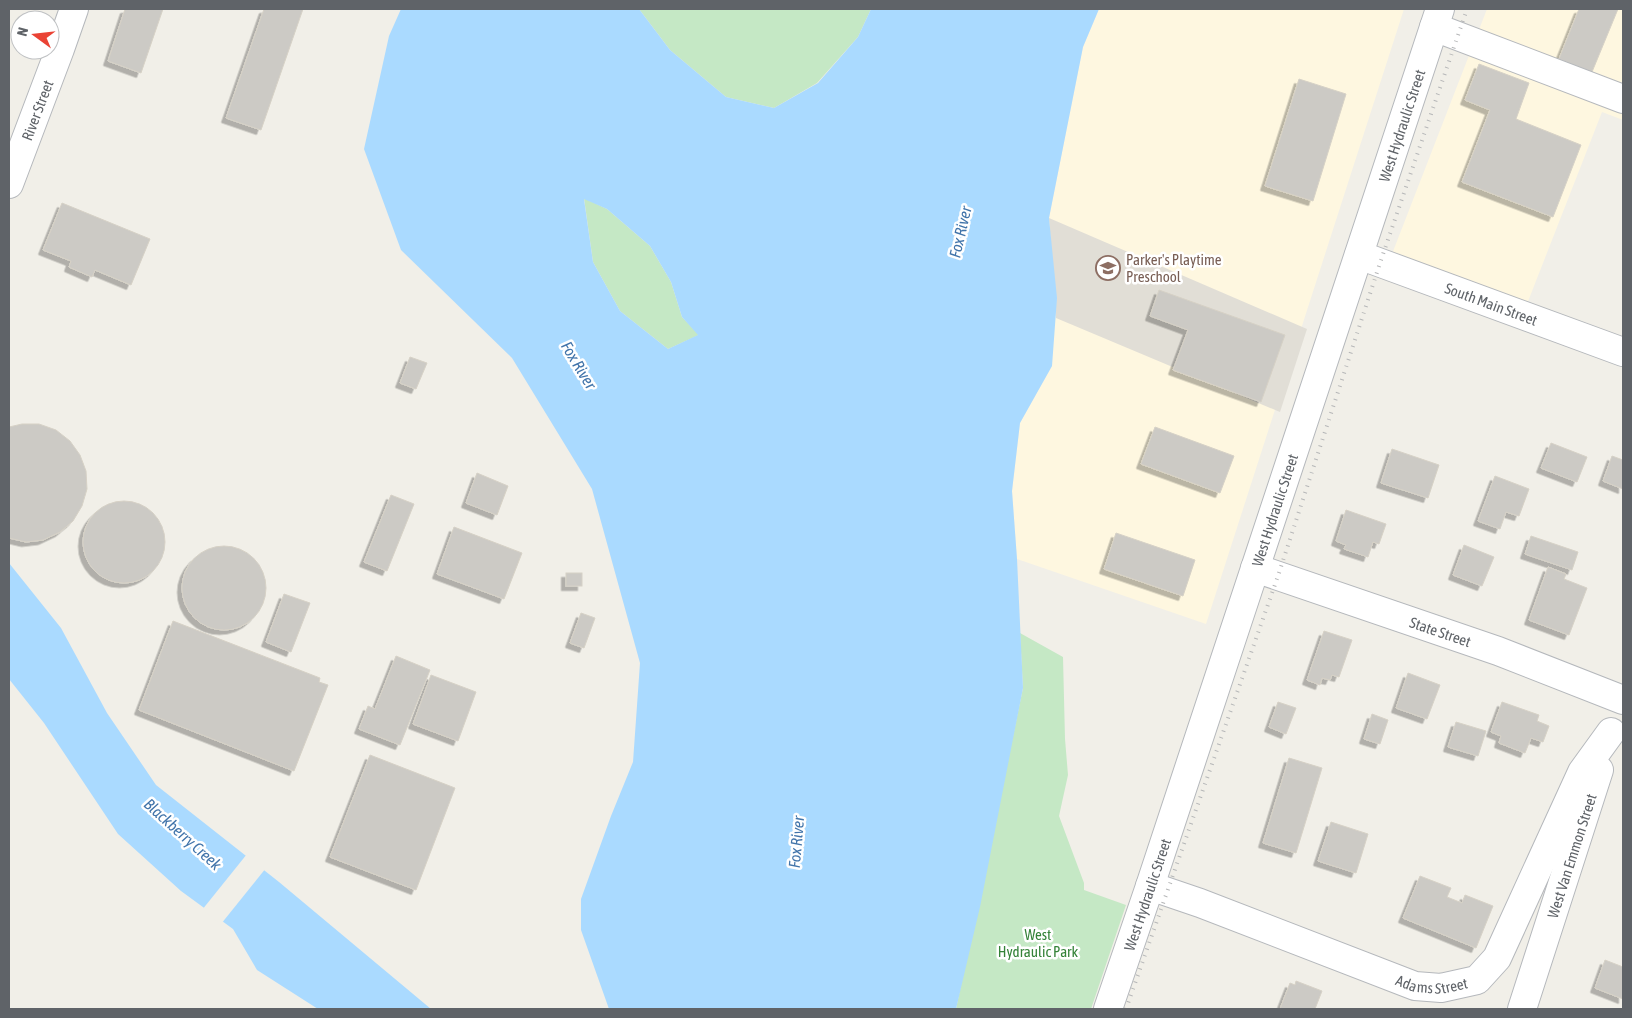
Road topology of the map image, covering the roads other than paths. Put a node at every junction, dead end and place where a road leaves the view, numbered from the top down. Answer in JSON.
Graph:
{"nodes":[{"id":1,"x":74,"y":9,"type":"edge"},
{"id":2,"x":1437,"y":18,"type":"edge"},
{"id":3,"x":1623,"y":99,"type":"edge"},
{"id":4,"x":9,"y":184,"type":"edge"},
{"id":5,"x":1359,"y":256,"type":"junction"},
{"id":6,"x":1623,"y":352,"type":"edge"},
{"id":7,"x":1255,"y":568,"type":"junction"},
{"id":8,"x":1623,"y":702,"type":"edge"},
{"id":9,"x":1611,"y":732,"type":"junction"},
{"id":10,"x":1150,"y":886,"type":"junction"},
{"id":11,"x":1108,"y":1009,"type":"edge"},
{"id":12,"x":1522,"y":1009,"type":"edge"}],
"edges":[{"from":1,"to":4,"type":"street","name":"River Street"},
{"from":2,"to":3,"type":"street"},
{"from":2,"to":5,"type":"street","name":"West Hydraulic Street"},
{"from":5,"to":6,"type":"street","name":"South Main Street"},
{"from":5,"to":7,"type":"street","name":"West Hydraulic Street"},
{"from":7,"to":8,"type":"street","name":"State Street"},
{"from":7,"to":10,"type":"street","name":"West Hydraulic Street"},
{"from":8,"to":9,"type":"street","name":"West Van Emmon Street"},
{"from":9,"to":10,"type":"street","name":"Adams Street"},
{"from":9,"to":12,"type":"street","name":"West Van Emmon Street"},
{"from":10,"to":11,"type":"street","name":"West Hydraulic Street"}]}
